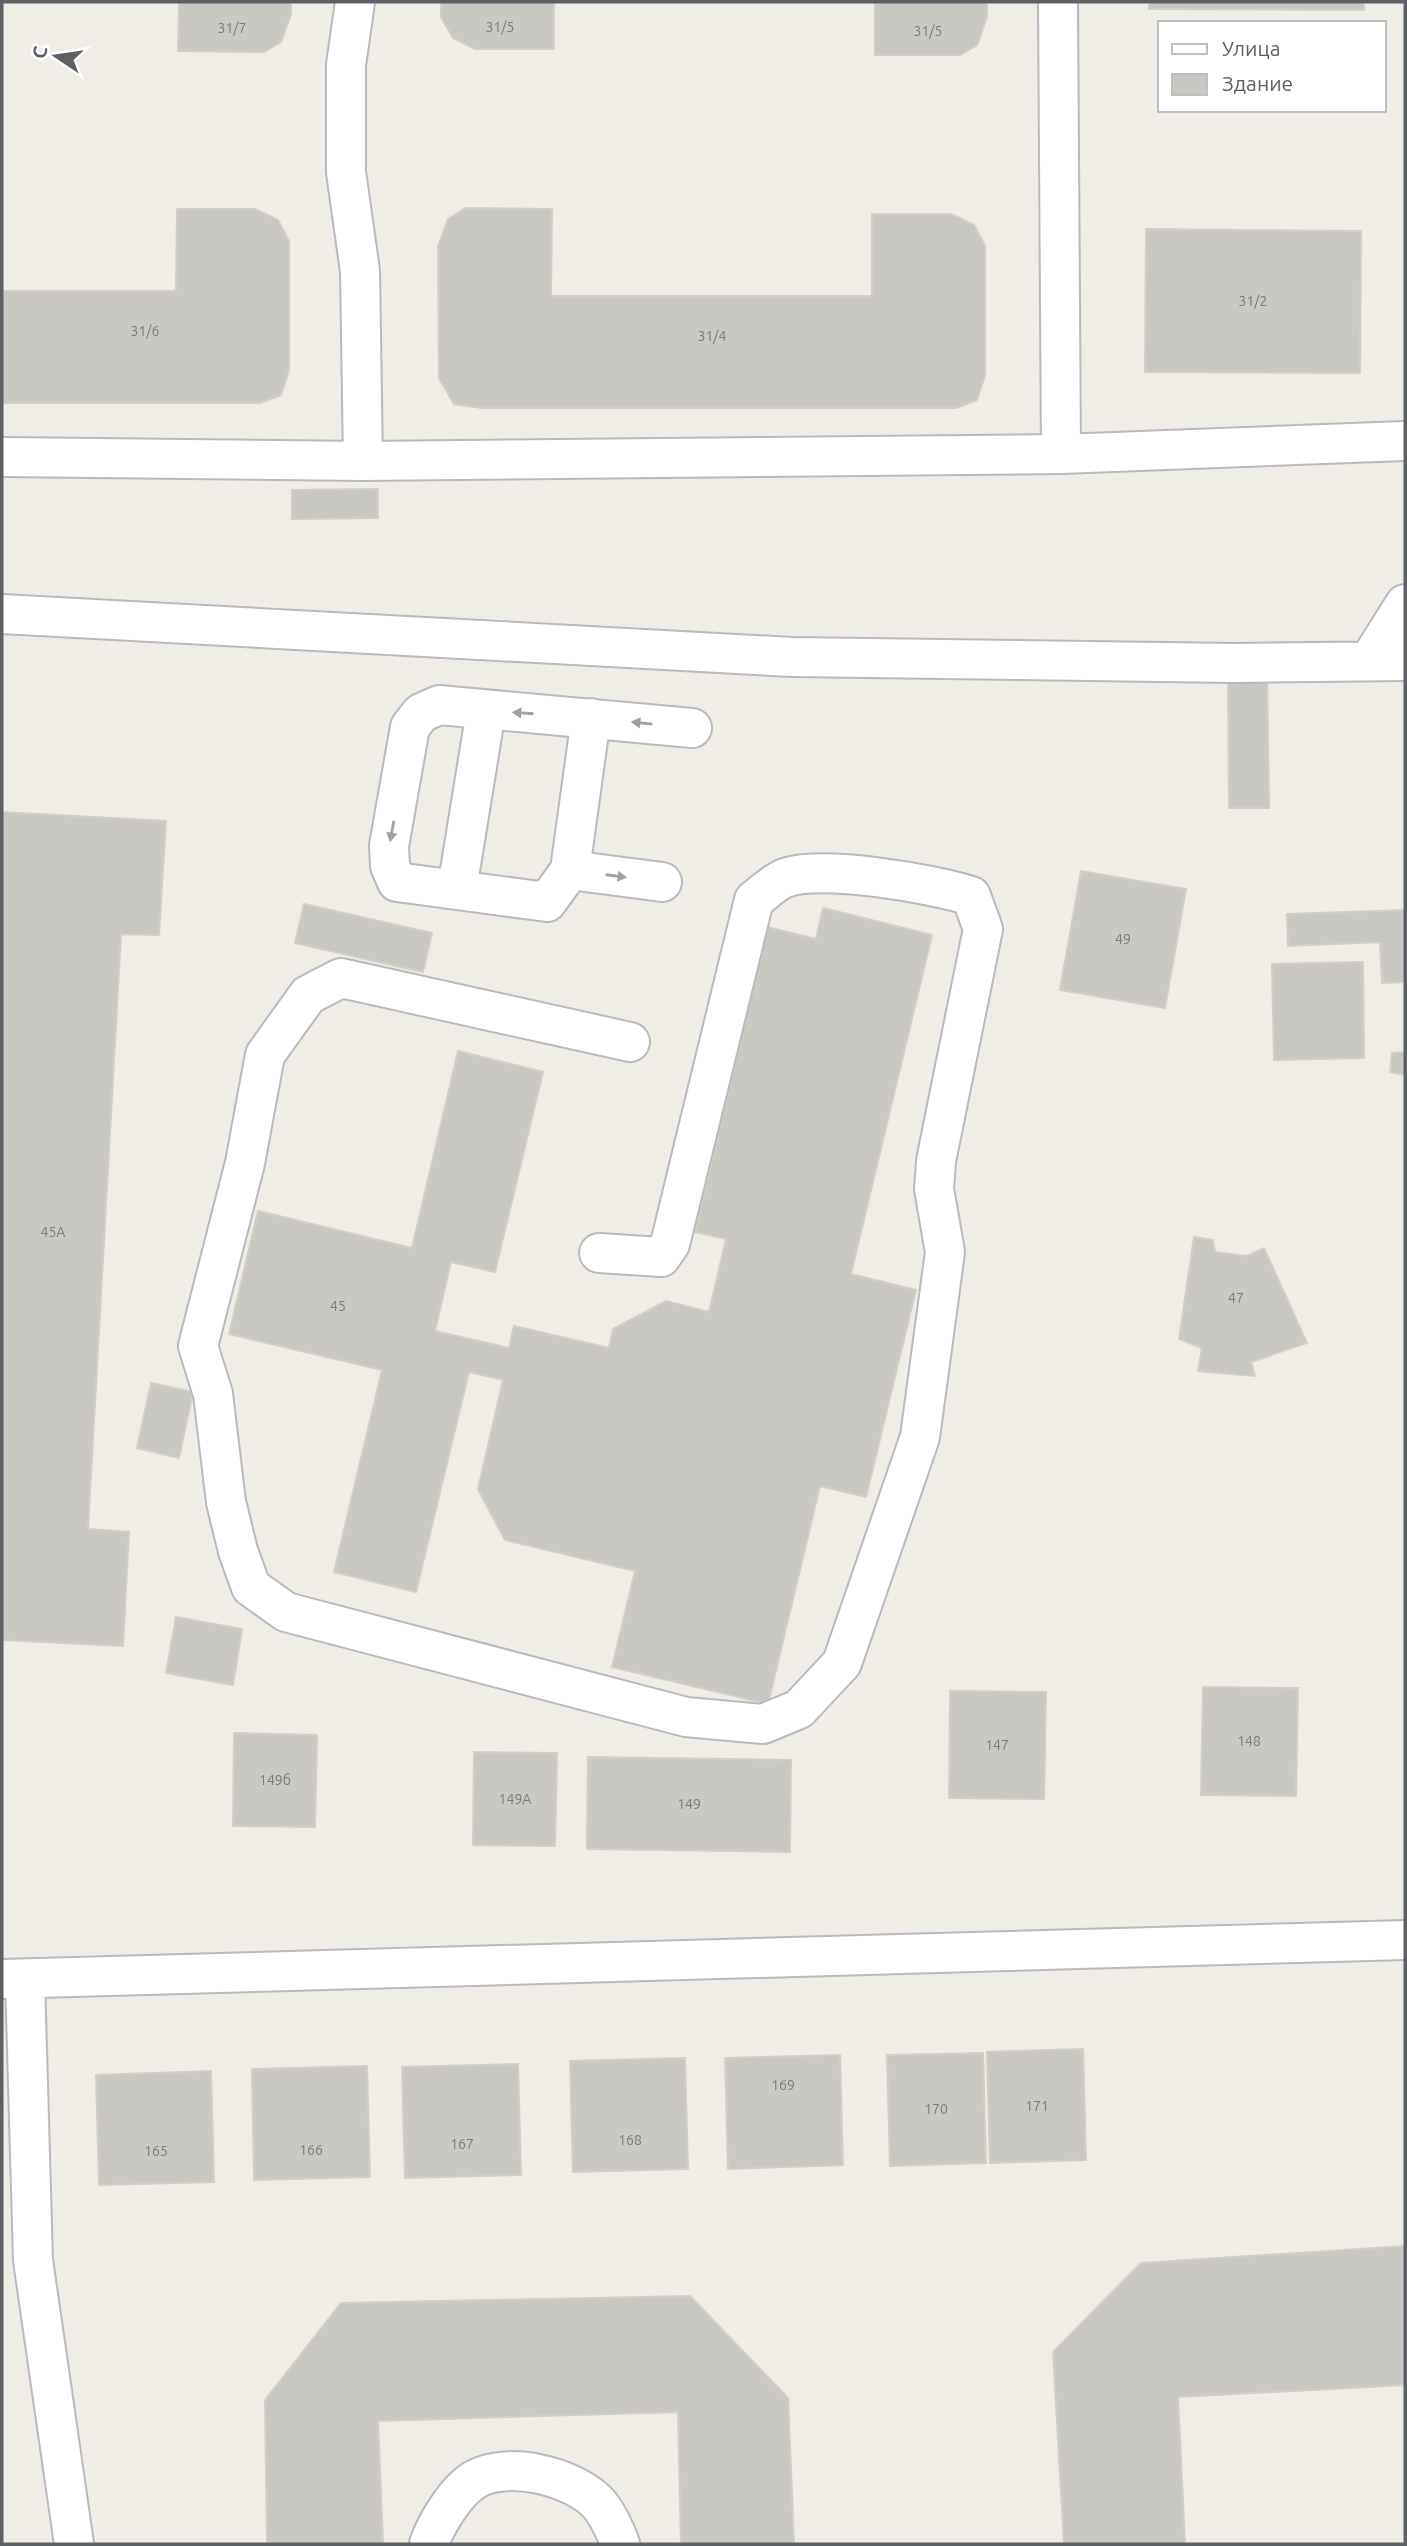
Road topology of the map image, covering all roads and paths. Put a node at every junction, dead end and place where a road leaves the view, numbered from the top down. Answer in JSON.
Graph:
{"nodes":[{"id":1,"x":355,"y":2,"type":"edge"},
{"id":2,"x":1058,"y":2,"type":"edge"},
{"id":3,"x":1405,"y":441,"type":"edge"},
{"id":4,"x":1061,"y":454,"type":"junction"},
{"id":5,"x":2,"y":457,"type":"edge"},
{"id":6,"x":363,"y":461,"type":"junction"},
{"id":7,"x":1405,"y":604,"type":"edge"},
{"id":8,"x":2,"y":614,"type":"edge"},
{"id":9,"x":1387,"y":661,"type":"edge"},
{"id":10,"x":486,"y":711,"type":"junction"},
{"id":11,"x":591,"y":718,"type":"junction"},
{"id":12,"x":692,"y":728,"type":"dead end"},
{"id":13,"x":570,"y":870,"type":"junction"},
{"id":14,"x":663,"y":882,"type":"dead end"},
{"id":15,"x":457,"y":889,"type":"junction"},
{"id":16,"x":630,"y":1042,"type":"dead end"},
{"id":17,"x":599,"y":1253,"type":"dead end"},
{"id":18,"x":1405,"y":1940,"type":"edge"},
{"id":19,"x":13,"y":1979,"type":"edge"},
{"id":20,"x":74,"y":2544,"type":"edge"},
{"id":21,"x":429,"y":2544,"type":"edge"},
{"id":22,"x":620,"y":2544,"type":"edge"}],
"edges":[{"from":1,"to":6,"type":"street"},
{"from":2,"to":4,"type":"street"},
{"from":3,"to":4,"type":"street"},
{"from":4,"to":6,"type":"street"},
{"from":5,"to":6,"type":"street"},
{"from":7,"to":9,"type":"street"},
{"from":8,"to":9,"type":"street"},
{"from":11,"to":10,"type":"street","one_way":true},
{"from":10,"to":15,"type":"street"},
{"from":10,"to":15,"type":"street","one_way":true},
{"from":12,"to":11,"type":"street","one_way":true},
{"from":11,"to":13,"type":"street"},
{"from":13,"to":14,"type":"street","one_way":true},
{"from":13,"to":15,"type":"street"},
{"from":16,"to":17,"type":"street"},
{"from":18,"to":19,"type":"street"},
{"from":19,"to":20,"type":"street"},
{"from":21,"to":22,"type":"street"}]}
